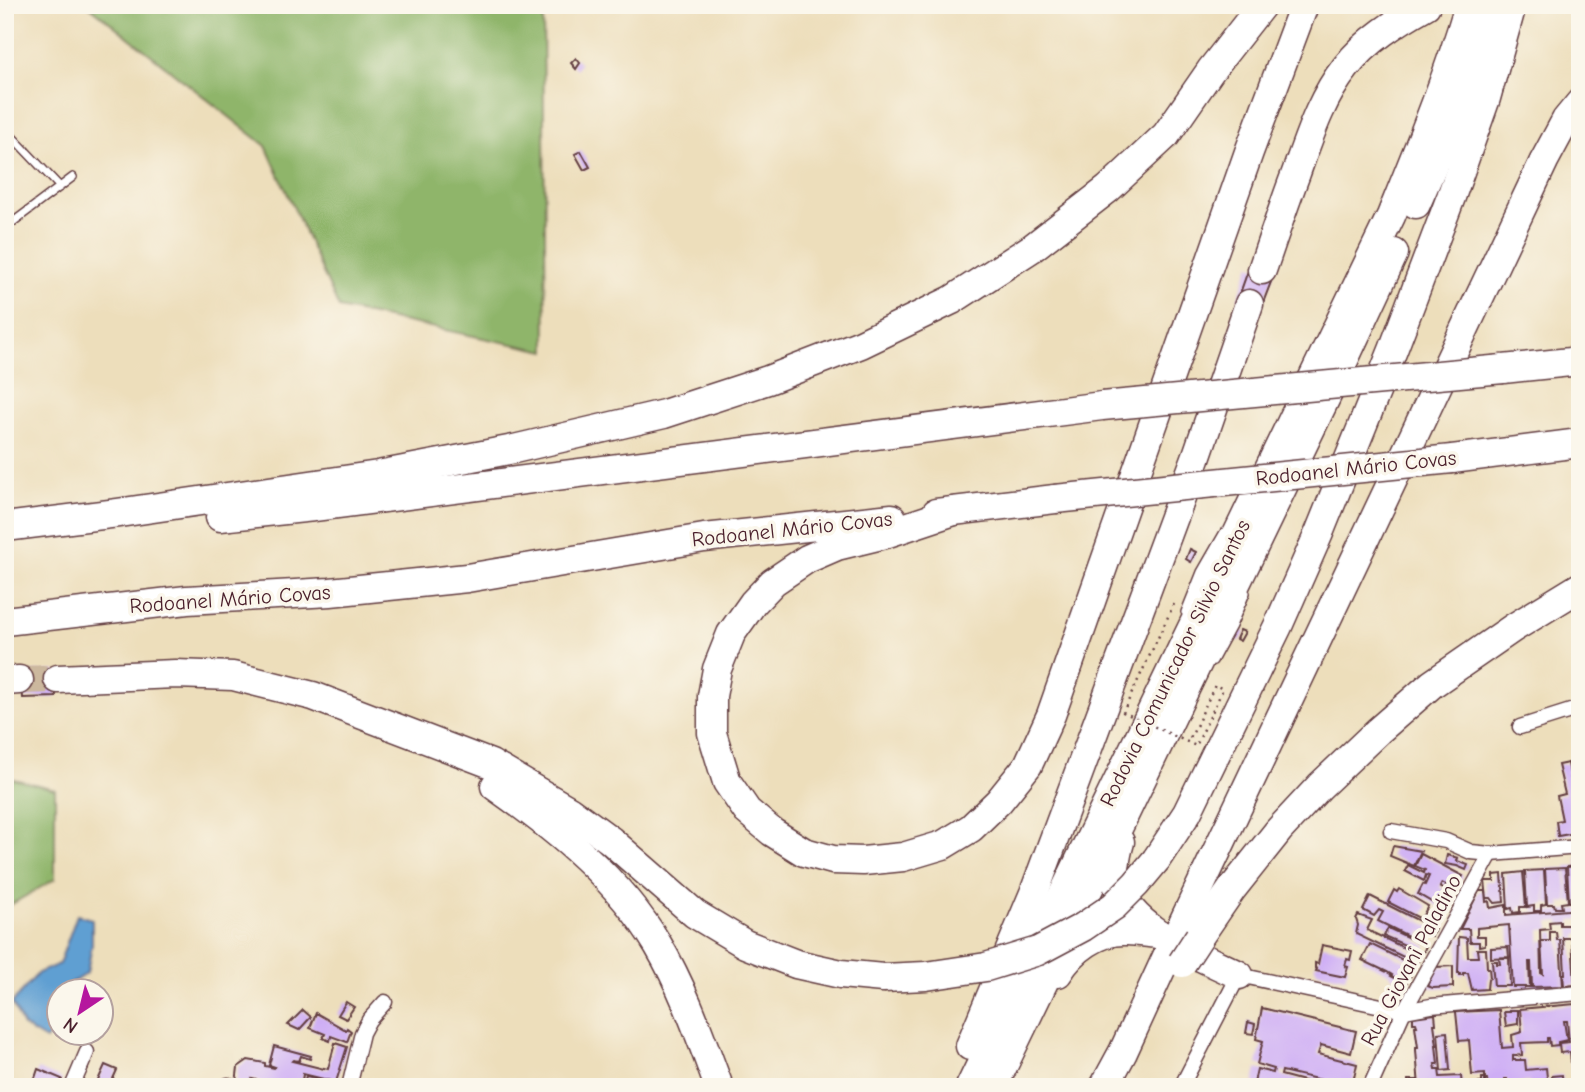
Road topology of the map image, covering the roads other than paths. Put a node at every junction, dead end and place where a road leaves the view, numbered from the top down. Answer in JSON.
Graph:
{"nodes":[{"id":1,"x":1262,"y":5,"type":"edge"},
{"id":2,"x":1304,"y":5,"type":"edge"},
{"id":3,"x":1469,"y":5,"type":"edge"},
{"id":4,"x":1491,"y":5,"type":"edge"},
{"id":5,"x":1512,"y":5,"type":"edge"},
{"id":6,"x":1415,"y":11,"type":"edge"},
{"id":7,"x":1580,"y":103,"type":"edge"},
{"id":8,"x":5,"y":129,"type":"edge"},
{"id":9,"x":74,"y":177,"type":"dead end"},
{"id":10,"x":60,"y":187,"type":"junction"},
{"id":11,"x":5,"y":228,"type":"edge"},
{"id":12,"x":1262,"y":270,"type":"dead end"},
{"id":13,"x":1249,"y":304,"type":"dead end"},
{"id":14,"x":1580,"y":361,"type":"edge"},
{"id":15,"x":1580,"y":443,"type":"edge"},
{"id":16,"x":1269,"y":469,"type":"junction"},
{"id":17,"x":954,"y":511,"type":"junction"},
{"id":18,"x":1238,"y":512,"type":"dead end"},
{"id":19,"x":1230,"y":523,"type":"dead end"},
{"id":20,"x":5,"y":527,"type":"edge"},
{"id":21,"x":1261,"y":532,"type":"junction"},
{"id":22,"x":5,"y":539,"type":"edge"},
{"id":23,"x":1250,"y":576,"type":"dead end"},
{"id":24,"x":1580,"y":587,"type":"edge"},
{"id":25,"x":1247,"y":588,"type":"dead end"},
{"id":26,"x":1184,"y":616,"type":"dead end"},
{"id":27,"x":5,"y":621,"type":"edge"},
{"id":28,"x":1182,"y":627,"type":"dead end"},
{"id":29,"x":1175,"y":661,"type":"junction"},
{"id":30,"x":1205,"y":673,"type":"dead end"},
{"id":31,"x":58,"y":679,"type":"tunnel mouth"},
{"id":32,"x":1194,"y":690,"type":"dead end"},
{"id":33,"x":1580,"y":708,"type":"edge"},
{"id":34,"x":1179,"y":726,"type":"junction"},
{"id":35,"x":1521,"y":727,"type":"dead end"},
{"id":36,"x":433,"y":741,"type":"junction"},
{"id":37,"x":1128,"y":807,"type":"junction"},
{"id":38,"x":1391,"y":831,"type":"dead end"},
{"id":39,"x":1580,"y":847,"type":"edge"},
{"id":40,"x":1491,"y":854,"type":"junction"},
{"id":41,"x":1178,"y":943,"type":"junction"},
{"id":42,"x":1239,"y":975,"type":"junction"},
{"id":43,"x":1580,"y":993,"type":"edge"},
{"id":44,"x":385,"y":1002,"type":"dead end"},
{"id":45,"x":1404,"y":1011,"type":"junction"},
{"id":46,"x":1018,"y":1037,"type":"junction"},
{"id":47,"x":87,"y":1052,"type":"dead end"},
{"id":48,"x":72,"y":1087,"type":"edge"},
{"id":49,"x":349,"y":1087,"type":"edge"},
{"id":50,"x":719,"y":1087,"type":"edge"},
{"id":51,"x":953,"y":1087,"type":"edge"},
{"id":52,"x":971,"y":1087,"type":"edge"},
{"id":53,"x":993,"y":1087,"type":"edge"},
{"id":54,"x":1104,"y":1087,"type":"edge"},
{"id":55,"x":1181,"y":1087,"type":"edge"},
{"id":56,"x":1370,"y":1087,"type":"edge"}],
"edges":[{"from":1,"to":20,"type":"highway"},
{"from":2,"to":17,"type":"highway"},
{"from":3,"to":16,"type":"highway","name":"Rodovia Comunicador Silvio Santos"},
{"from":4,"to":21,"type":"highway","name":"Rodovia Comunicador Silvio Santos"},
{"from":5,"to":36,"type":"highway","bridge":true},
{"from":6,"to":12,"type":"highway"},
{"from":7,"to":41,"type":"highway"},
{"from":8,"to":10,"type":"lane"},
{"from":9,"to":10,"type":"lane"},
{"from":10,"to":11,"type":"lane"},
{"from":13,"to":51,"type":"highway"},
{"from":14,"to":22,"type":"highway","bridge":true},
{"from":15,"to":17,"type":"highway","name":"Rodoanel Mário Covas","bridge":true},
{"from":16,"to":18,"type":"lane"},
{"from":16,"to":29,"type":"highway","name":"Rodovia Comunicador Silvio Santos"},
{"from":17,"to":27,"type":"highway","name":"Rodoanel Mário Covas"},
{"from":19,"to":26,"type":"lane"},
{"from":21,"to":23,"type":"lane"},
{"from":21,"to":34,"type":"highway","name":"Rodovia Comunicador Silvio Santos"},
{"from":24,"to":41,"type":"highway"},
{"from":25,"to":30,"type":"lane"},
{"from":28,"to":29,"type":"lane"},
{"from":29,"to":52,"type":"highway","name":"Rodovia Comunicador Silvio Santos"},
{"from":31,"to":36,"type":"highway"},
{"from":32,"to":34,"type":"lane"},
{"from":33,"to":35,"type":"street"},
{"from":34,"to":37,"type":"highway","name":"Rodovia Comunicador Silvio Santos"},
{"from":36,"to":50,"type":"highway"},
{"from":37,"to":41,"type":"highway"},
{"from":37,"to":46,"type":"highway","name":"Rodovia Comunicador Silvio Santos"},
{"from":38,"to":40,"type":"street"},
{"from":39,"to":40,"type":"street"},
{"from":40,"to":45,"type":"street","name":"Rua Giovani Paladino"},
{"from":41,"to":42,"type":"highway"},
{"from":41,"to":46,"type":"highway"},
{"from":41,"to":54,"type":"highway"},
{"from":42,"to":45,"type":"street"},
{"from":42,"to":55,"type":"street"},
{"from":43,"to":45,"type":"street"},
{"from":44,"to":49,"type":"street"},
{"from":45,"to":56,"type":"street","name":"Rua Giovani Paladino"},
{"from":46,"to":53,"type":"highway","name":"Rodovia Comunicador Silvio Santos"},
{"from":47,"to":48,"type":"street"}]}
